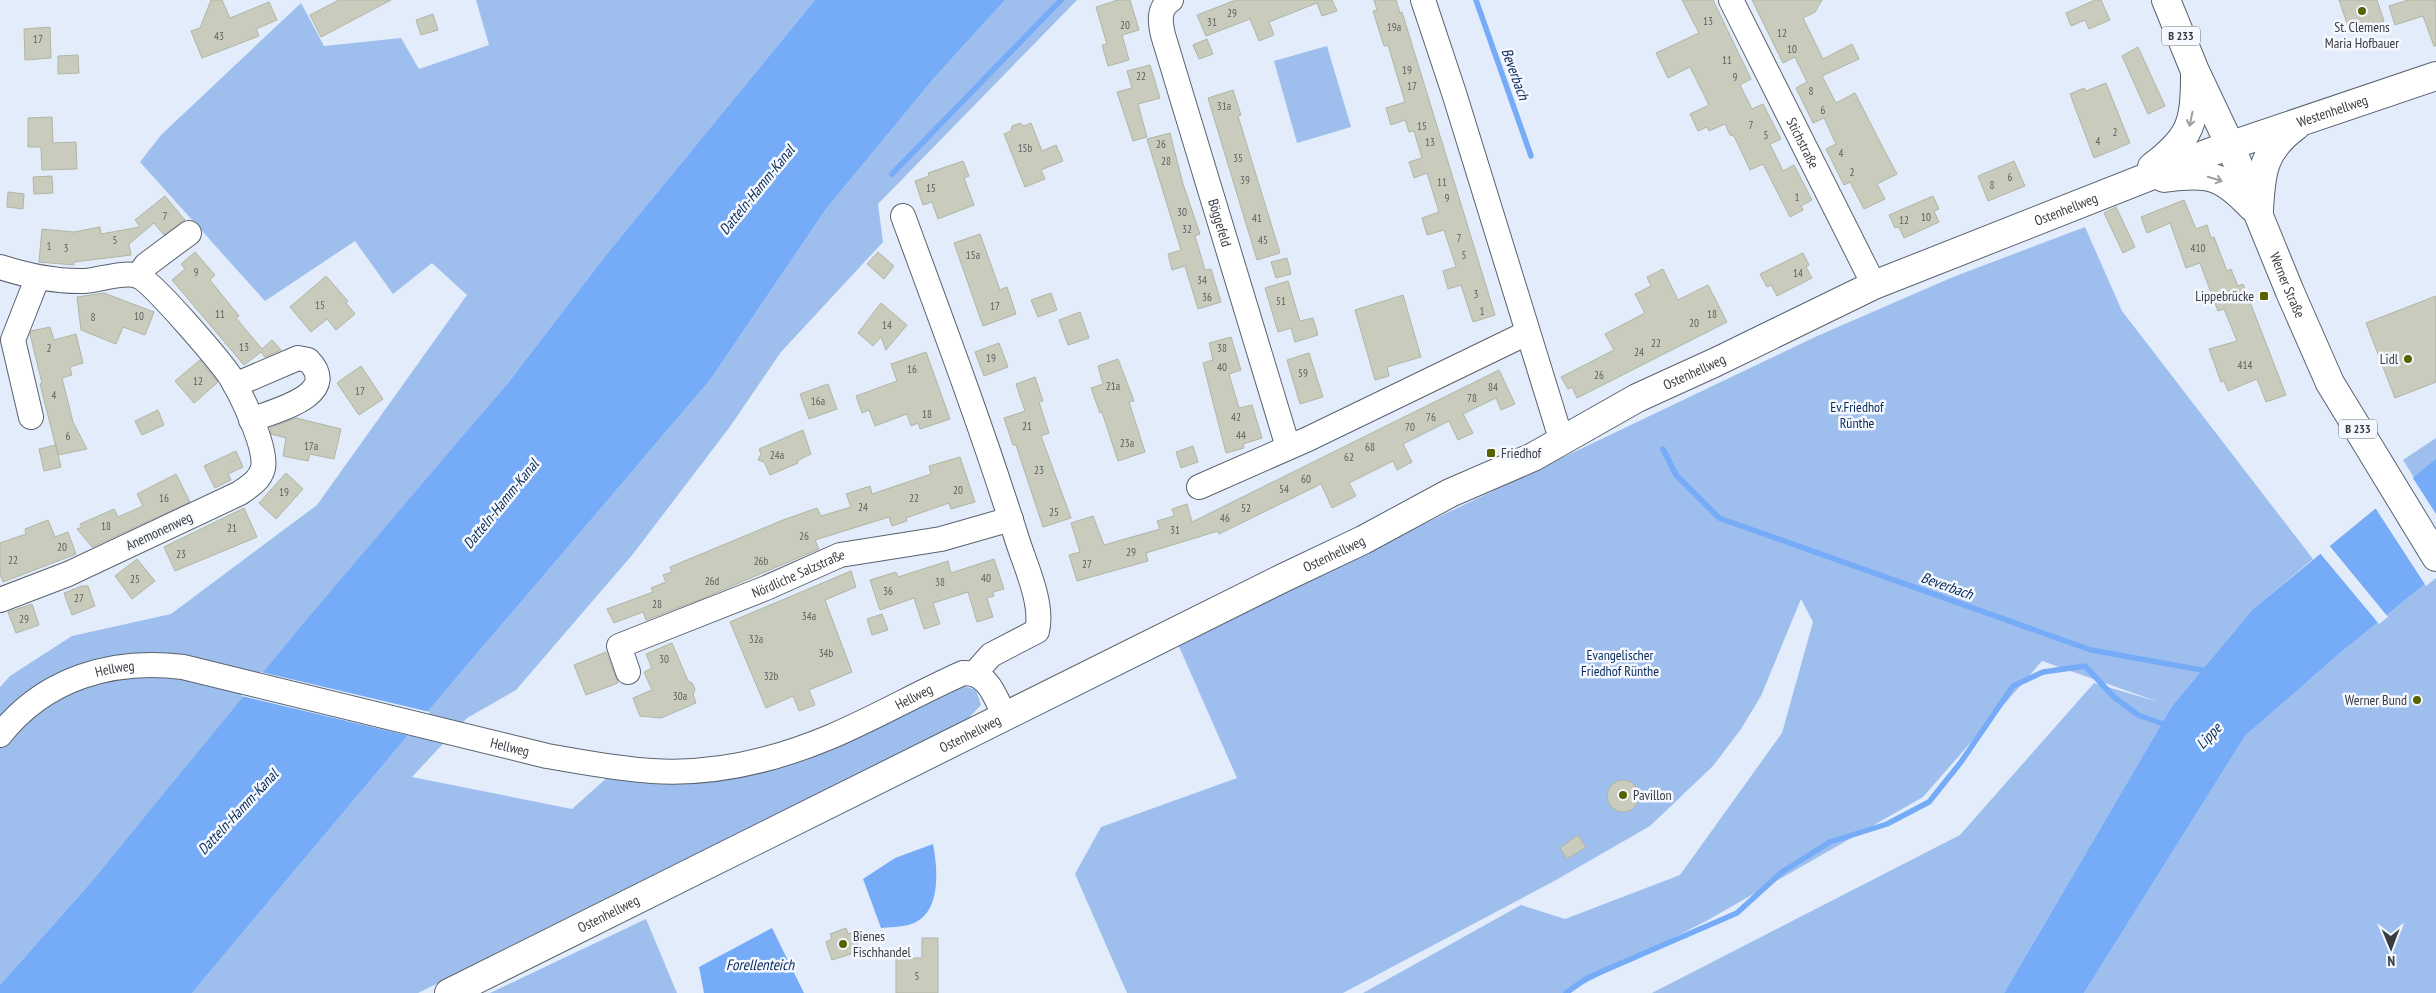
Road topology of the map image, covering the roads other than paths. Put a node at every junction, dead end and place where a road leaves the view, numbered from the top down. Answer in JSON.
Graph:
{"nodes":[{"id":1,"x":1171,"y":0,"type":"edge"},
{"id":2,"x":1424,"y":0,"type":"edge"},
{"id":3,"x":1731,"y":0,"type":"edge"},
{"id":4,"x":2166,"y":0,"type":"edge"},
{"id":5,"x":2195,"y":71,"type":"junction"},
{"id":6,"x":2436,"y":76,"type":"edge"},
{"id":7,"x":2306,"y":119,"type":"junction"},
{"id":8,"x":2230,"y":145,"type":"junction"},
{"id":9,"x":2132,"y":182,"type":"junction"},
{"id":10,"x":2259,"y":214,"type":"junction"},
{"id":11,"x":903,"y":216,"type":"dead end"},
{"id":12,"x":189,"y":233,"type":"dead end"},
{"id":13,"x":0,"y":267,"type":"edge"},
{"id":14,"x":138,"y":276,"type":"junction"},
{"id":15,"x":38,"y":279,"type":"junction"},
{"id":16,"x":1874,"y":285,"type":"junction"},
{"id":17,"x":1527,"y":333,"type":"junction"},
{"id":18,"x":235,"y":385,"type":"junction"},
{"id":19,"x":31,"y":417,"type":"dead end"},
{"id":20,"x":251,"y":420,"type":"junction"},
{"id":21,"x":1562,"y":442,"type":"junction"},
{"id":22,"x":1288,"y":447,"type":"junction"},
{"id":23,"x":1199,"y":487,"type":"dead end"},
{"id":24,"x":1011,"y":519,"type":"junction"},
{"id":25,"x":2436,"y":557,"type":"edge"},
{"id":26,"x":0,"y":600,"type":"edge"},
{"id":27,"x":628,"y":672,"type":"dead end"},
{"id":28,"x":974,"y":673,"type":"junction"},
{"id":29,"x":1005,"y":717,"type":"junction"},
{"id":30,"x":0,"y":735,"type":"edge"},
{"id":31,"x":449,"y":993,"type":"edge"}],
"edges":[{"from":1,"to":22,"type":"street","name":"Böggefeld"},
{"from":2,"to":17,"type":"street"},
{"from":3,"to":16,"type":"street","name":"Stichstraße"},
{"from":4,"to":5,"type":"main road","name":"Werner Straße","number":"B 233"},
{"from":5,"to":8,"type":"main road","name":"Werner Straße","number":"B 233"},
{"from":5,"to":9,"type":"main road","one_way":true},
{"from":6,"to":7,"type":"main road","name":"Westenhellweg"},
{"from":7,"to":8,"type":"main road","name":"Westenhellweg"},
{"from":7,"to":10,"type":"main road"},
{"from":8,"to":9,"type":"main road","name":"Ostenhellweg"},
{"from":8,"to":10,"type":"main road","name":"Werner Straße","number":"B 233"},
{"from":9,"to":10,"type":"main road","one_way":true},
{"from":9,"to":16,"type":"main road","name":"Ostenhellweg"},
{"from":10,"to":25,"type":"main road","name":"Werner Straße","number":"B 233"},
{"from":11,"to":24,"type":"street"},
{"from":12,"to":14,"type":"street"},
{"from":13,"to":15,"type":"street"},
{"from":14,"to":15,"type":"street"},
{"from":14,"to":18,"type":"street","name":"Anemonenweg"},
{"from":15,"to":19,"type":"street"},
{"from":16,"to":21,"type":"main road","name":"Ostenhellweg"},
{"from":17,"to":21,"type":"street"},
{"from":17,"to":22,"type":"street"},
{"from":18,"to":20,"type":"street","name":"Anemonenweg"},
{"from":18,"to":20,"type":"street"},
{"from":20,"to":26,"type":"street","name":"Anemonenweg"},
{"from":21,"to":29,"type":"main road","name":"Ostenhellweg"},
{"from":22,"to":23,"type":"street"},
{"from":24,"to":27,"type":"street","name":"Nördliche Salzstraße"},
{"from":24,"to":28,"type":"street"},
{"from":28,"to":29,"type":"street"},
{"from":28,"to":30,"type":"street","name":"Hellweg"},
{"from":29,"to":31,"type":"main road","name":"Ostenhellweg"}]}
